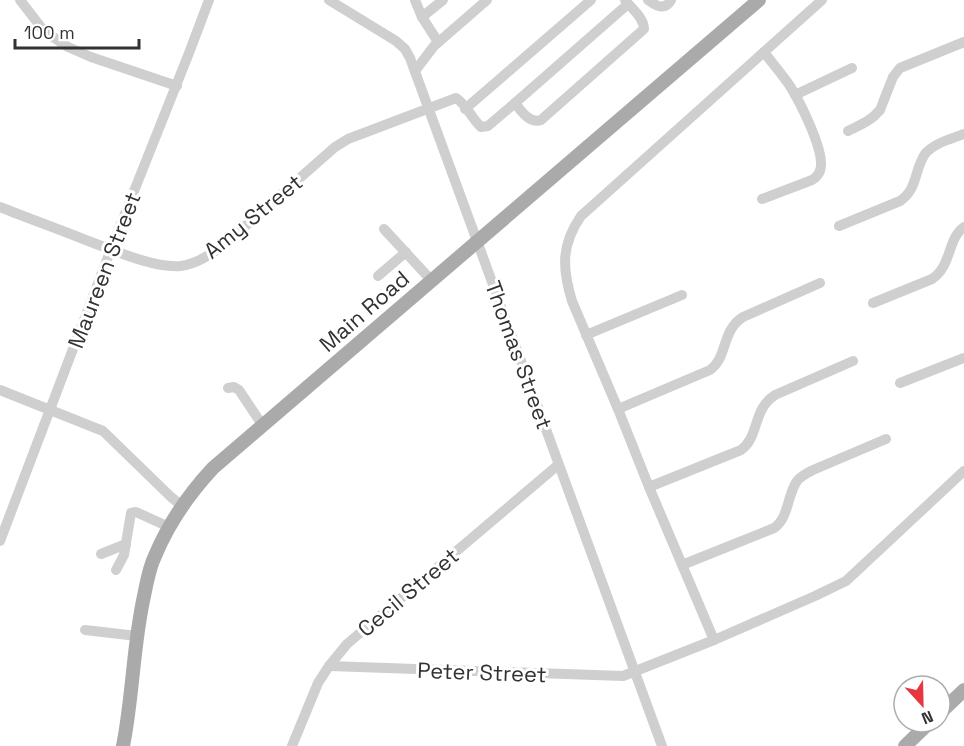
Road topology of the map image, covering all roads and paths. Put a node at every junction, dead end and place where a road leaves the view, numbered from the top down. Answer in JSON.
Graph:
{"nodes":[{"id":1,"x":20,"y":0,"type":"edge"},
{"id":2,"x":209,"y":0,"type":"edge"},
{"id":3,"x":329,"y":0,"type":"edge"},
{"id":4,"x":415,"y":0,"type":"edge"},
{"id":5,"x":443,"y":0,"type":"edge"},
{"id":6,"x":488,"y":0,"type":"edge"},
{"id":7,"x":591,"y":0,"type":"edge"},
{"id":8,"x":648,"y":0,"type":"edge"},
{"id":9,"x":671,"y":0,"type":"edge"},
{"id":10,"x":759,"y":0,"type":"edge"},
{"id":11,"x":822,"y":0,"type":"edge"},
{"id":12,"x":627,"y":2,"type":"edge"},
{"id":13,"x":422,"y":17,"type":"junction"},
{"id":14,"x":438,"y":42,"type":"junction"},
{"id":15,"x":964,"y":42,"type":"edge"},
{"id":16,"x":764,"y":52,"type":"junction"},
{"id":17,"x":852,"y":68,"type":"dead end"},
{"id":18,"x":415,"y":71,"type":"junction"},
{"id":19,"x":177,"y":86,"type":"junction"},
{"id":20,"x":795,"y":95,"type":"junction"},
{"id":21,"x":515,"y":103,"type":"junction"},
{"id":22,"x":428,"y":109,"type":"junction"},
{"id":23,"x":465,"y":109,"type":"junction"},
{"id":24,"x":848,"y":131,"type":"dead end"},
{"id":25,"x":964,"y":134,"type":"edge"},
{"id":26,"x":762,"y":199,"type":"dead end"},
{"id":27,"x":0,"y":207,"type":"edge"},
{"id":28,"x":839,"y":226,"type":"dead end"},
{"id":29,"x":964,"y":227,"type":"edge"},
{"id":30,"x":384,"y":229,"type":"dead end"},
{"id":31,"x":478,"y":242,"type":"junction"},
{"id":32,"x":111,"y":249,"type":"junction"},
{"id":33,"x":406,"y":252,"type":"junction"},
{"id":34,"x":378,"y":276,"type":"dead end"},
{"id":35,"x":432,"y":281,"type":"junction"},
{"id":36,"x":820,"y":283,"type":"dead end"},
{"id":37,"x":682,"y":295,"type":"dead end"},
{"id":38,"x":873,"y":303,"type":"dead end"},
{"id":39,"x":586,"y":335,"type":"junction"},
{"id":40,"x":964,"y":358,"type":"edge"},
{"id":41,"x":853,"y":361,"type":"dead end"},
{"id":42,"x":900,"y":383,"type":"dead end"},
{"id":43,"x":228,"y":388,"type":"dead end"},
{"id":44,"x":0,"y":390,"type":"edge"},
{"id":45,"x":618,"y":409,"type":"junction"},
{"id":46,"x":51,"y":410,"type":"junction"},
{"id":47,"x":263,"y":426,"type":"junction"},
{"id":48,"x":886,"y":439,"type":"dead end"},
{"id":49,"x":558,"y":465,"type":"junction"},
{"id":50,"x":964,"y":471,"type":"edge"},
{"id":51,"x":649,"y":487,"type":"junction"},
{"id":52,"x":181,"y":505,"type":"junction"},
{"id":53,"x":169,"y":526,"type":"junction"},
{"id":54,"x":0,"y":541,"type":"edge"},
{"id":55,"x":126,"y":544,"type":"junction"},
{"id":56,"x":101,"y":554,"type":"dead end"},
{"id":57,"x":682,"y":565,"type":"junction"},
{"id":58,"x":116,"y":570,"type":"dead end"},
{"id":59,"x":85,"y":630,"type":"dead end"},
{"id":60,"x":137,"y":636,"type":"junction"},
{"id":61,"x":714,"y":640,"type":"junction"},
{"id":62,"x":329,"y":666,"type":"junction"},
{"id":63,"x":635,"y":672,"type":"junction"},
{"id":64,"x":964,"y":690,"type":"edge"},
{"id":65,"x":952,"y":702,"type":"edge"},
{"id":66,"x":918,"y":734,"type":"edge"},
{"id":67,"x":124,"y":742,"type":"edge"},
{"id":68,"x":292,"y":746,"type":"edge"},
{"id":69,"x":662,"y":746,"type":"edge"},
{"id":70,"x":905,"y":746,"type":"edge"}],
"edges":[{"from":1,"to":19,"type":"street"},
{"from":2,"to":19,"type":"street","name":"Maureen Street"},
{"from":3,"to":18,"type":"street","name":"Thomas Street"},
{"from":4,"to":13,"type":"street"},
{"from":5,"to":13,"type":"street"},
{"from":6,"to":14,"type":"street"},
{"from":7,"to":23,"type":"street"},
{"from":8,"to":9,"type":"street"},
{"from":10,"to":31,"type":"main road","name":"Main Road"},
{"from":11,"to":16,"type":"street"},
{"from":12,"to":21,"type":"street"},
{"from":12,"to":21,"type":"street"},
{"from":13,"to":14,"type":"street"},
{"from":14,"to":18,"type":"street"},
{"from":15,"to":24,"type":"street"},
{"from":16,"to":20,"type":"street"},
{"from":16,"to":39,"type":"street"},
{"from":17,"to":20,"type":"street"},
{"from":18,"to":22,"type":"street","name":"Thomas Street"},
{"from":19,"to":32,"type":"street","name":"Maureen Street"},
{"from":20,"to":26,"type":"street"},
{"from":21,"to":23,"type":"street"},
{"from":22,"to":23,"type":"street","name":"Amy Street"},
{"from":22,"to":31,"type":"street","name":"Thomas Street"},
{"from":22,"to":32,"type":"street","name":"Amy Street"},
{"from":25,"to":28,"type":"street"},
{"from":27,"to":32,"type":"street","name":"Amy Street"},
{"from":29,"to":38,"type":"street"},
{"from":30,"to":33,"type":"street"},
{"from":31,"to":35,"type":"main road","name":"Main Road"},
{"from":31,"to":49,"type":"street","name":"Thomas Street"},
{"from":32,"to":46,"type":"street","name":"Maureen Street"},
{"from":33,"to":34,"type":"street"},
{"from":33,"to":35,"type":"street"},
{"from":35,"to":47,"type":"main road","name":"Main Road"},
{"from":36,"to":45,"type":"street"},
{"from":37,"to":39,"type":"street"},
{"from":39,"to":45,"type":"street"},
{"from":40,"to":42,"type":"street"},
{"from":41,"to":51,"type":"street"},
{"from":43,"to":47,"type":"street"},
{"from":44,"to":46,"type":"street"},
{"from":45,"to":51,"type":"street"},
{"from":46,"to":52,"type":"street"},
{"from":46,"to":54,"type":"street","name":"Maureen Street"},
{"from":47,"to":52,"type":"main road","name":"Main Road"},
{"from":48,"to":57,"type":"street"},
{"from":49,"to":62,"type":"street","name":"Cecil Street"},
{"from":49,"to":63,"type":"street","name":"Thomas Street"},
{"from":50,"to":61,"type":"street","name":"Peter Street"},
{"from":51,"to":57,"type":"street"},
{"from":52,"to":53,"type":"main road","name":"Main Road"},
{"from":53,"to":55,"type":"street"},
{"from":53,"to":60,"type":"main road","name":"Main Road"},
{"from":55,"to":56,"type":"street"},
{"from":55,"to":58,"type":"street"},
{"from":57,"to":61,"type":"street"},
{"from":59,"to":60,"type":"street"},
{"from":60,"to":67,"type":"main road","name":"Main Road"},
{"from":61,"to":63,"type":"street","name":"Peter Street"},
{"from":62,"to":63,"type":"street","name":"Peter Street"},
{"from":62,"to":68,"type":"street","name":"Cecil Street"},
{"from":63,"to":69,"type":"street","name":"Thomas Street"},
{"from":64,"to":65,"type":"main road"},
{"from":66,"to":70,"type":"main road"}]}
